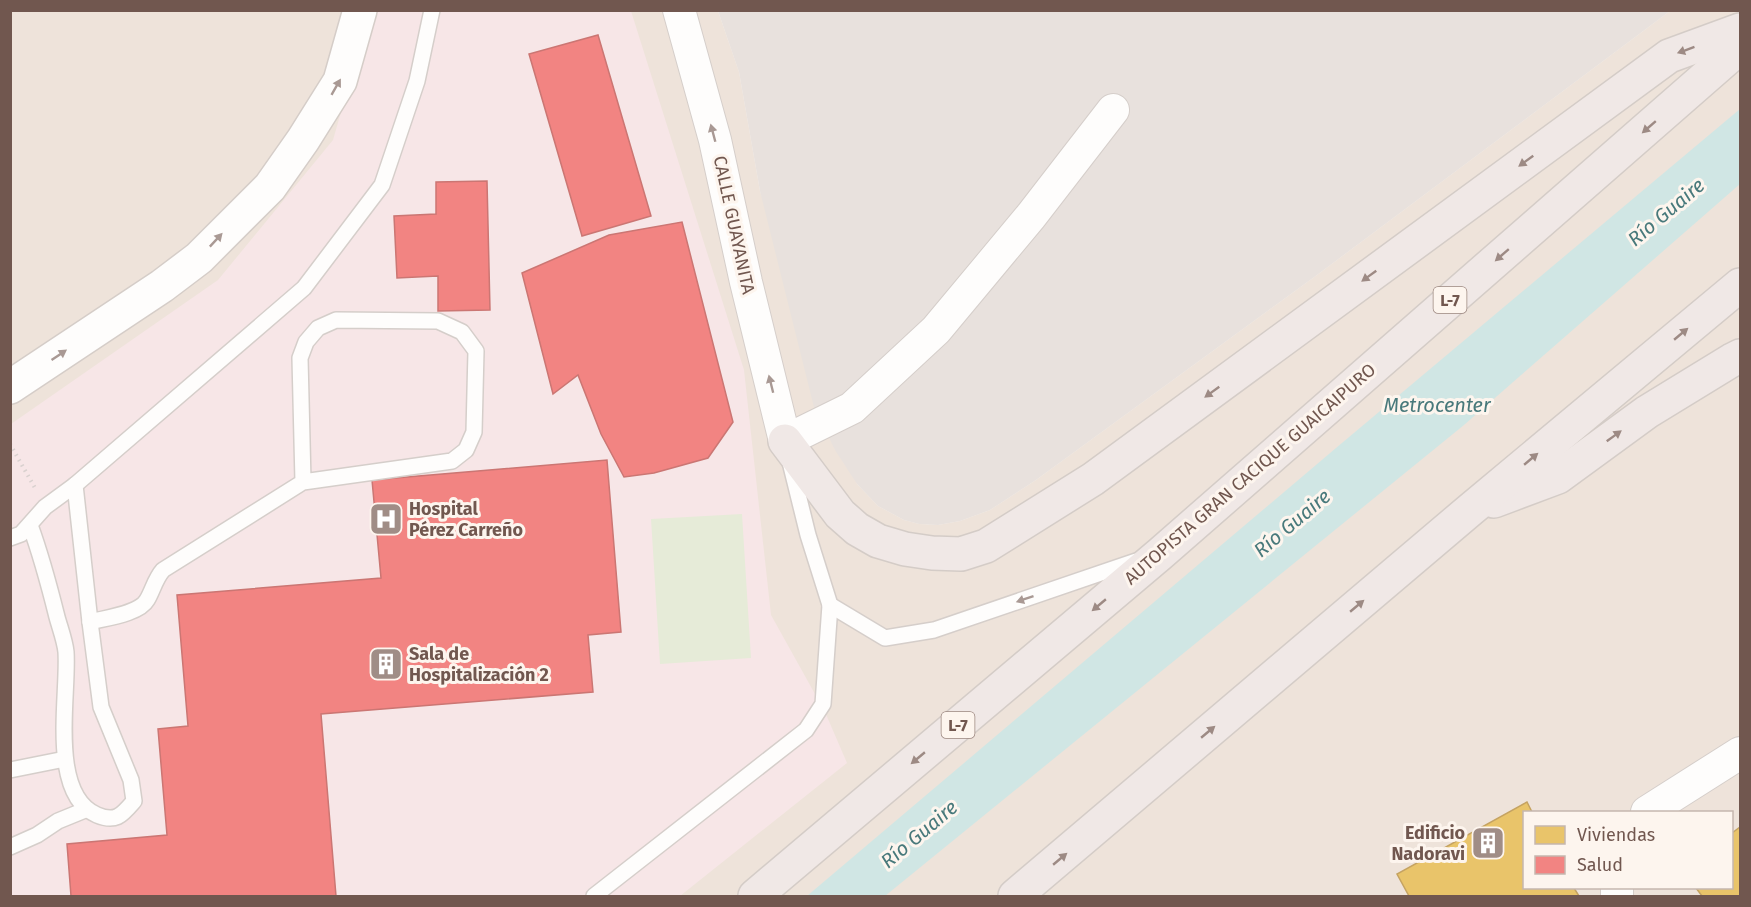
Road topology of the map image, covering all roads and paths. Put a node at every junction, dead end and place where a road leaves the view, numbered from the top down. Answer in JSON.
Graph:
{"nodes":[{"id":1,"x":360,"y":10,"type":"edge"},
{"id":2,"x":432,"y":10,"type":"edge"},
{"id":3,"x":679,"y":10,"type":"edge"},
{"id":4,"x":1740,"y":30,"type":"edge"},
{"id":5,"x":1740,"y":47,"type":"edge"},
{"id":6,"x":1113,"y":110,"type":"dead end"},
{"id":7,"x":1740,"y":285,"type":"edge"},
{"id":8,"x":1740,"y":356,"type":"edge"},
{"id":9,"x":10,"y":387,"type":"edge"},
{"id":10,"x":785,"y":441,"type":"junction"},
{"id":11,"x":10,"y":444,"type":"edge"},
{"id":12,"x":303,"y":482,"type":"junction"},
{"id":13,"x":75,"y":485,"type":"junction"},
{"id":14,"x":45,"y":507,"type":"junction"},
{"id":15,"x":1470,"y":510,"type":"junction"},
{"id":16,"x":30,"y":525,"type":"junction"},
{"id":17,"x":10,"y":538,"type":"edge"},
{"id":18,"x":1160,"y":554,"type":"junction"},
{"id":19,"x":830,"y":605,"type":"junction"},
{"id":20,"x":90,"y":622,"type":"junction"},
{"id":21,"x":1740,"y":753,"type":"edge"},
{"id":22,"x":65,"y":759,"type":"junction"},
{"id":23,"x":10,"y":770,"type":"edge"},
{"id":24,"x":86,"y":810,"type":"junction"},
{"id":25,"x":1650,"y":811,"type":"edge"},
{"id":26,"x":10,"y":847,"type":"edge"},
{"id":27,"x":594,"y":897,"type":"edge"},
{"id":28,"x":755,"y":897,"type":"edge"},
{"id":29,"x":1015,"y":897,"type":"edge"}],
"edges":[{"from":9,"to":1,"type":"main road","one_way":true},
{"from":2,"to":13,"type":"lane"},
{"from":10,"to":3,"type":"street","name":"CALLE GUAYANITA","one_way":true},
{"from":4,"to":10,"type":"highway","one_way":true},
{"from":5,"to":18,"type":"highway","name":"AUTOPISTA GRAN CACIQUE GUAICAIPURO","number":"L-7","one_way":true},
{"from":6,"to":10,"type":"street"},
{"from":15,"to":7,"type":"highway","one_way":true},
{"from":15,"to":8,"type":"highway","one_way":true},
{"from":10,"to":19,"type":"lane"},
{"from":11,"to":14,"type":"path"},
{"from":12,"to":12,"type":"lane"},
{"from":12,"to":20,"type":"lane"},
{"from":13,"to":14,"type":"lane"},
{"from":13,"to":20,"type":"lane"},
{"from":14,"to":16,"type":"lane"},
{"from":29,"to":15,"type":"highway","one_way":true},
{"from":16,"to":17,"type":"lane"},
{"from":16,"to":22,"type":"lane"},
{"from":18,"to":19,"type":"lane","one_way":true},
{"from":18,"to":28,"type":"highway","name":"AUTOPISTA GRAN CACIQUE GUAICAIPURO","number":"L-7","one_way":true},
{"from":19,"to":27,"type":"lane"},
{"from":20,"to":24,"type":"lane"},
{"from":21,"to":25,"type":"street"},
{"from":22,"to":23,"type":"lane"},
{"from":22,"to":24,"type":"lane"},
{"from":24,"to":26,"type":"lane"}]}
